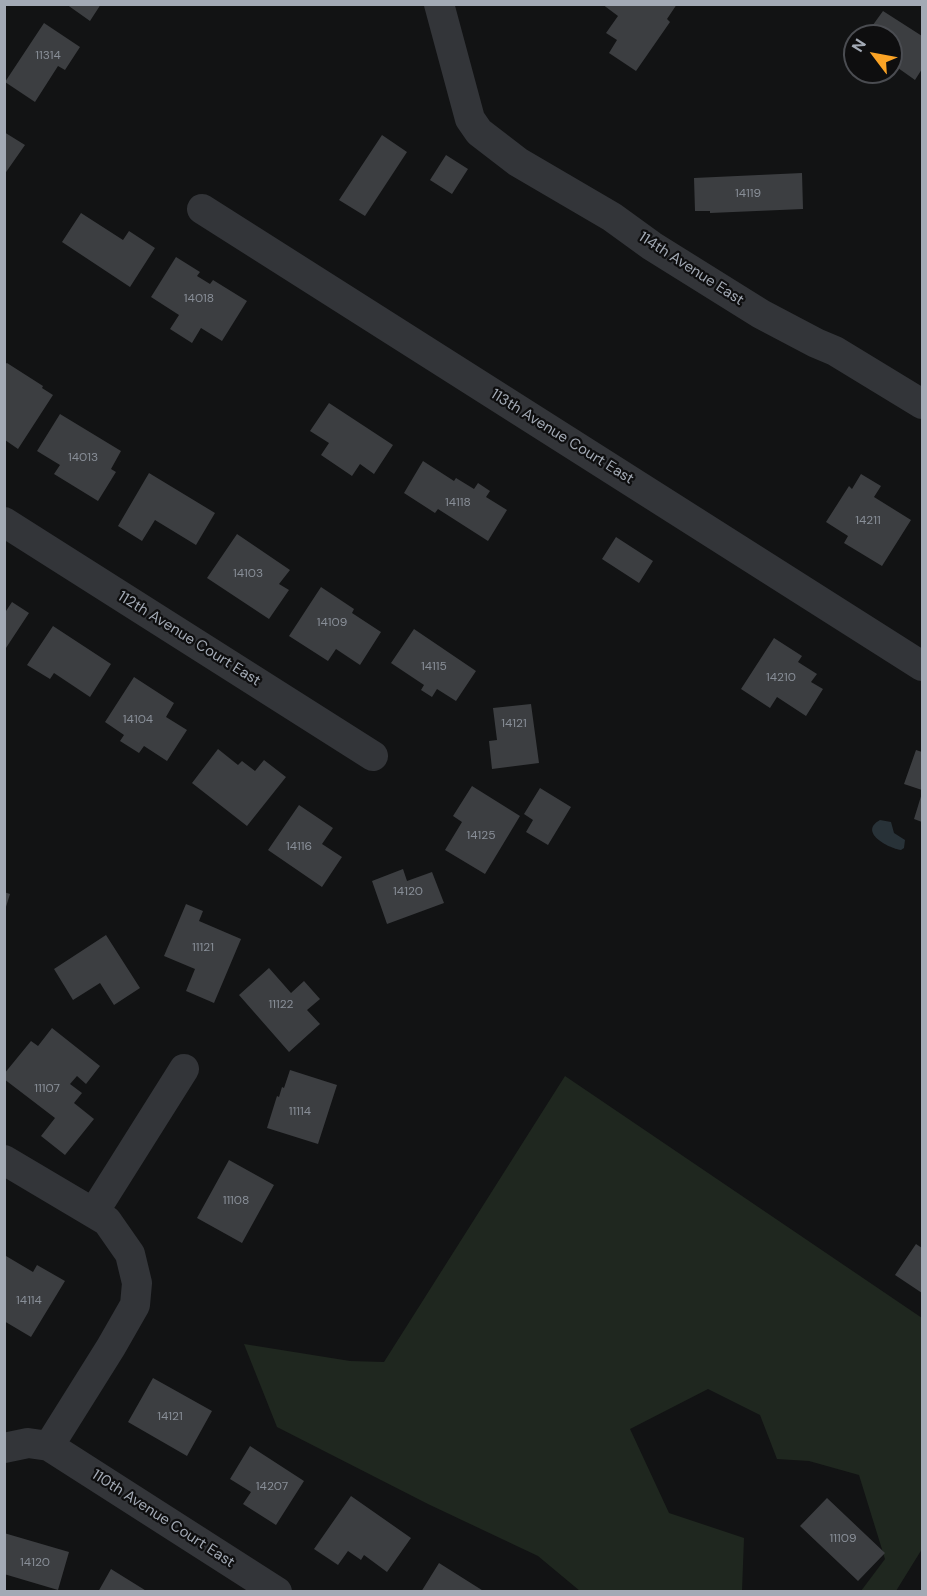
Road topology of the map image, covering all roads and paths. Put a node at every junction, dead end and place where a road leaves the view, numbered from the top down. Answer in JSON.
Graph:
{"nodes":[{"id":1,"x":439,"y":4,"type":"edge"},
{"id":2,"x":202,"y":209,"type":"dead end"},
{"id":3,"x":922,"y":404,"type":"edge"},
{"id":4,"x":4,"y":522,"type":"edge"},
{"id":5,"x":922,"y":666,"type":"edge"},
{"id":6,"x":374,"y":756,"type":"dead end"},
{"id":7,"x":184,"y":1069,"type":"dead end"},
{"id":8,"x":4,"y":1160,"type":"edge"},
{"id":9,"x":94,"y":1212,"type":"junction"},
{"id":10,"x":50,"y":1446,"type":"junction"},
{"id":11,"x":4,"y":1448,"type":"edge"},
{"id":12,"x":277,"y":1592,"type":"edge"}],
"edges":[{"from":1,"to":3,"type":"street","name":"114th Avenue East"},
{"from":2,"to":5,"type":"street","name":"113th Avenue Court East"},
{"from":4,"to":6,"type":"street","name":"112th Avenue Court East"},
{"from":7,"to":9,"type":"street"},
{"from":8,"to":9,"type":"street"},
{"from":9,"to":10,"type":"street"},
{"from":10,"to":11,"type":"street"},
{"from":10,"to":12,"type":"street","name":"110th Avenue Court East"}]}
